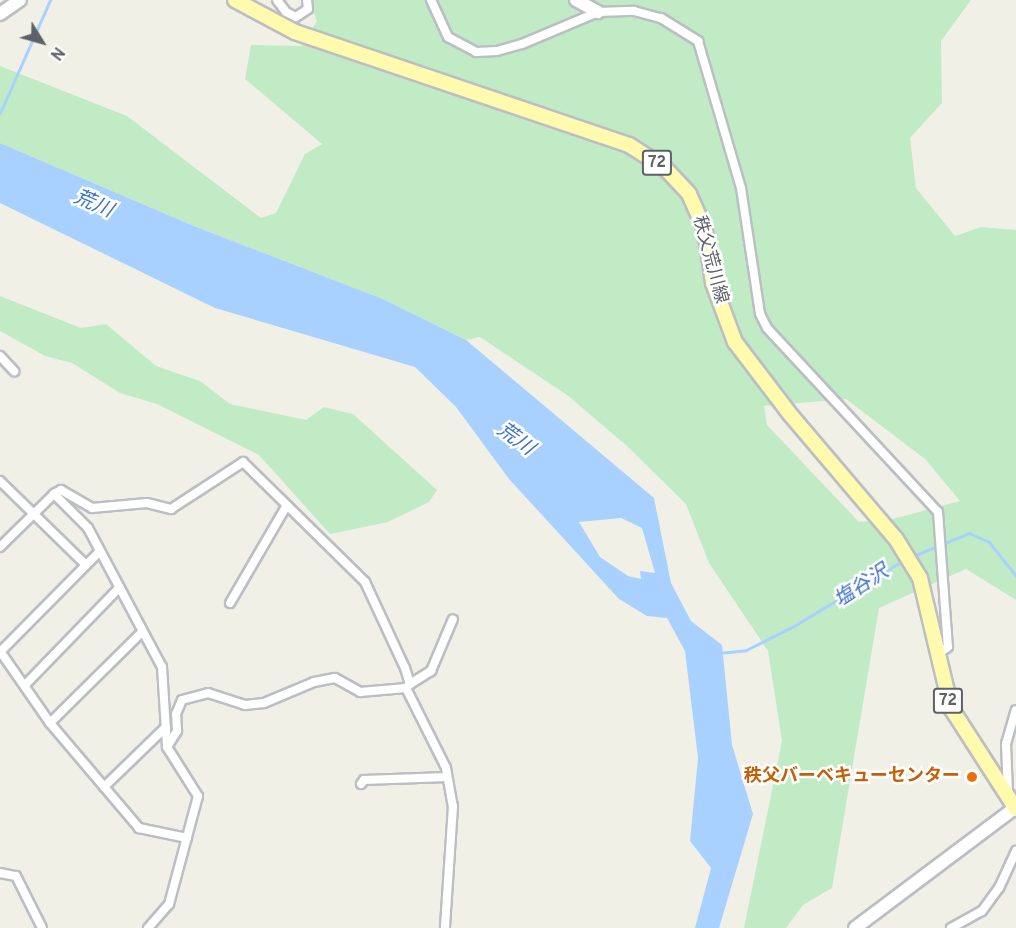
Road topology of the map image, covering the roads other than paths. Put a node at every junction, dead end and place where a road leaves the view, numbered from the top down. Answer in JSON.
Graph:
{"nodes":[{"id":1,"x":20,"y":0,"type":"edge"},
{"id":2,"x":235,"y":0,"type":"edge"},
{"id":3,"x":277,"y":0,"type":"edge"},
{"id":4,"x":307,"y":0,"type":"edge"},
{"id":5,"x":431,"y":0,"type":"edge"},
{"id":6,"x":576,"y":0,"type":"edge"},
{"id":7,"x":598,"y":12,"type":"junction"},
{"id":8,"x":0,"y":14,"type":"edge"},
{"id":9,"x":0,"y":356,"type":"edge"},
{"id":10,"x":14,"y":371,"type":"dead end"},
{"id":11,"x":0,"y":480,"type":"edge"},
{"id":12,"x":54,"y":494,"type":"junction"},
{"id":13,"x":287,"y":505,"type":"junction"},
{"id":14,"x":33,"y":515,"type":"junction"},
{"id":15,"x":0,"y":547,"type":"edge"},
{"id":16,"x":99,"y":552,"type":"junction"},
{"id":17,"x":85,"y":564,"type":"junction"},
{"id":18,"x":119,"y":588,"type":"junction"},
{"id":19,"x":230,"y":603,"type":"dead end"},
{"id":20,"x":453,"y":619,"type":"dead end"},
{"id":21,"x":142,"y":632,"type":"junction"},
{"id":22,"x":0,"y":651,"type":"edge"},
{"id":23,"x":935,"y":655,"type":"junction"},
{"id":24,"x":25,"y":685,"type":"junction"},
{"id":25,"x":408,"y":686,"type":"junction"},
{"id":26,"x":1016,"y":710,"type":"edge"},
{"id":27,"x":50,"y":723,"type":"junction"},
{"id":28,"x":166,"y":727,"type":"junction"},
{"id":29,"x":167,"y":747,"type":"junction"},
{"id":30,"x":447,"y":777,"type":"junction"},
{"id":31,"x":361,"y":784,"type":"dead end"},
{"id":32,"x":104,"y":788,"type":"junction"},
{"id":33,"x":1014,"y":806,"type":"edge"},
{"id":34,"x":187,"y":838,"type":"junction"},
{"id":35,"x":1016,"y":851,"type":"edge"},
{"id":36,"x":0,"y":873,"type":"edge"},
{"id":37,"x":42,"y":928,"type":"edge"},
{"id":38,"x":148,"y":928,"type":"edge"},
{"id":39,"x":445,"y":928,"type":"edge"},
{"id":40,"x":855,"y":928,"type":"edge"},
{"id":41,"x":951,"y":928,"type":"edge"}],
"edges":[{"from":1,"to":8,"type":"main road"},
{"from":2,"to":23,"type":"main road","name":"秩父荒川線","number":"72"},
{"from":3,"to":4,"type":"street"},
{"from":5,"to":7,"type":"street"},
{"from":6,"to":7,"type":"main road"},
{"from":7,"to":23,"type":"street"},
{"from":9,"to":10,"type":"street"},
{"from":11,"to":14,"type":"street"},
{"from":12,"to":13,"type":"street"},
{"from":12,"to":14,"type":"street"},
{"from":12,"to":16,"type":"street"},
{"from":13,"to":19,"type":"street"},
{"from":13,"to":25,"type":"street"},
{"from":14,"to":15,"type":"street"},
{"from":14,"to":17,"type":"street"},
{"from":16,"to":17,"type":"street"},
{"from":16,"to":18,"type":"street"},
{"from":17,"to":22,"type":"street"},
{"from":18,"to":21,"type":"street"},
{"from":18,"to":24,"type":"street"},
{"from":20,"to":25,"type":"street"},
{"from":21,"to":27,"type":"street"},
{"from":21,"to":28,"type":"street"},
{"from":22,"to":24,"type":"street"},
{"from":23,"to":33,"type":"main road","name":"秩父荒川線","number":"72"},
{"from":24,"to":27,"type":"street"},
{"from":25,"to":29,"type":"street"},
{"from":25,"to":30,"type":"street"},
{"from":26,"to":33,"type":"street"},
{"from":27,"to":32,"type":"street"},
{"from":28,"to":29,"type":"street"},
{"from":28,"to":32,"type":"street"},
{"from":29,"to":34,"type":"street"},
{"from":30,"to":31,"type":"street"},
{"from":30,"to":39,"type":"street"},
{"from":32,"to":34,"type":"street"},
{"from":33,"to":40,"type":"main road"},
{"from":34,"to":38,"type":"street"},
{"from":35,"to":41,"type":"street"},
{"from":36,"to":37,"type":"street"}]}
